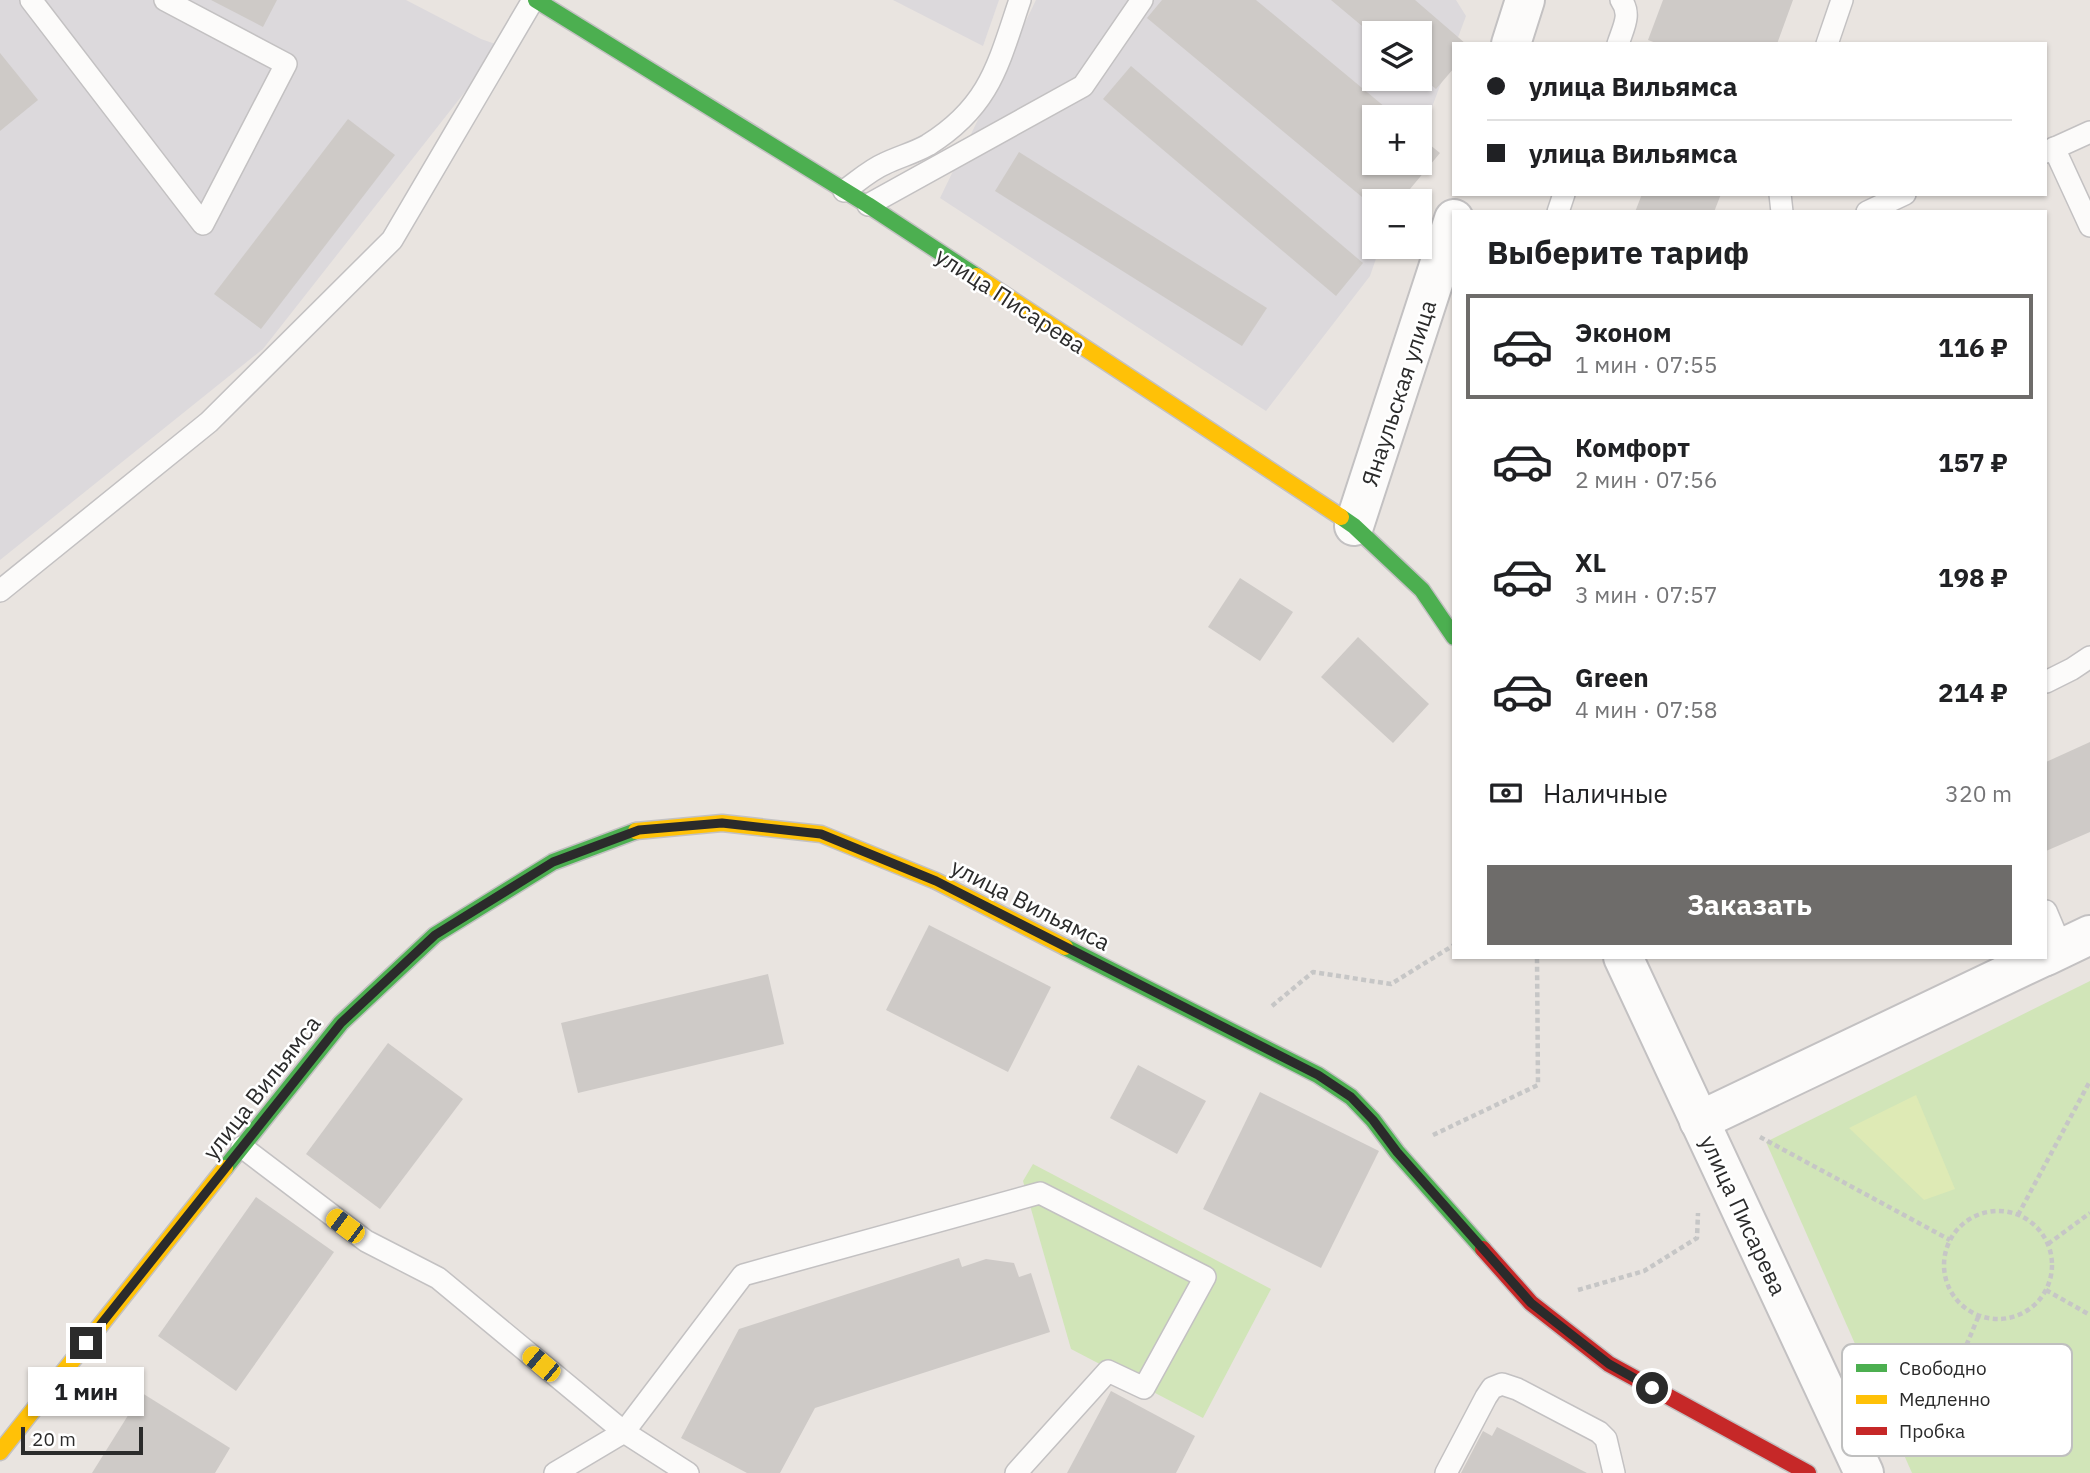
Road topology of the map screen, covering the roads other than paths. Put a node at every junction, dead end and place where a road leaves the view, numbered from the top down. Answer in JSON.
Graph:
{"nodes":[{"id":1,"x":31,"y":0,"type":"edge"},
{"id":2,"x":165,"y":0,"type":"edge"},
{"id":3,"x":534,"y":0,"type":"edge"},
{"id":4,"x":1020,"y":0,"type":"edge"},
{"id":5,"x":1142,"y":0,"type":"edge"},
{"id":6,"x":1525,"y":0,"type":"edge"},
{"id":7,"x":1621,"y":0,"type":"edge"},
{"id":8,"x":1842,"y":0,"type":"edge"},
{"id":9,"x":1512,"y":42,"type":"edge"},
{"id":10,"x":1619,"y":42,"type":"edge"},
{"id":11,"x":1828,"y":42,"type":"edge"},
{"id":12,"x":2090,"y":132,"type":"edge"},
{"id":13,"x":2050,"y":150,"type":"edge"},
{"id":14,"x":844,"y":191,"type":"junction"},
{"id":15,"x":1901,"y":196,"type":"edge"},
{"id":16,"x":868,"y":205,"type":"junction"},
{"id":17,"x":1871,"y":210,"type":"edge"},
{"id":18,"x":1452,"y":225,"type":"edge"},
{"id":19,"x":2090,"y":226,"type":"edge"},
{"id":20,"x":1354,"y":526,"type":"junction"},
{"id":21,"x":0,"y":591,"type":"edge"},
{"id":22,"x":1452,"y":634,"type":"edge"},
{"id":23,"x":2090,"y":657,"type":"edge"},
{"id":24,"x":2047,"y":681,"type":"edge"},
{"id":25,"x":2047,"y":914,"type":"edge"},
{"id":26,"x":2060,"y":949,"type":"edge"},
{"id":27,"x":1624,"y":959,"type":"edge"},
{"id":28,"x":2039,"y":959,"type":"edge"},
{"id":29,"x":1699,"y":1121,"type":"junction"},
{"id":30,"x":242,"y":1147,"type":"junction"},
{"id":31,"x":1842,"y":1430,"type":"edge"},
{"id":32,"x":624,"y":1432,"type":"junction"},
{"id":33,"x":0,"y":1452,"type":"edge"},
{"id":34,"x":555,"y":1473,"type":"edge"},
{"id":35,"x":688,"y":1473,"type":"edge"},
{"id":36,"x":1016,"y":1473,"type":"edge"},
{"id":37,"x":1446,"y":1473,"type":"edge"},
{"id":38,"x":1614,"y":1473,"type":"edge"},
{"id":39,"x":1808,"y":1473,"type":"edge"}],
"edges":[{"from":1,"to":2,"type":"lane"},
{"from":3,"to":14,"type":"street","name":"улица Писарева"},
{"from":3,"to":21,"type":"lane"},
{"from":4,"to":14,"type":"lane"},
{"from":5,"to":16,"type":"lane"},
{"from":6,"to":9,"type":"street"},
{"from":7,"to":10,"type":"lane"},
{"from":8,"to":11,"type":"lane"},
{"from":12,"to":13,"type":"lane"},
{"from":13,"to":19,"type":"lane"},
{"from":14,"to":16,"type":"street","name":"улица Писарева"},
{"from":15,"to":17,"type":"lane"},
{"from":16,"to":20,"type":"street","name":"улица Писарева"},
{"from":18,"to":20,"type":"street","name":"Янаульская улица"},
{"from":20,"to":22,"type":"street","name":"улица Писарева"},
{"from":23,"to":24,"type":"lane"},
{"from":25,"to":26,"type":"lane"},
{"from":27,"to":29,"type":"street","name":"улица Писарева"},
{"from":28,"to":29,"type":"street"},
{"from":29,"to":31,"type":"street","name":"улица Писарева"},
{"from":30,"to":32,"type":"lane"},
{"from":30,"to":33,"type":"street","name":"улица Вильямса"},
{"from":30,"to":39,"type":"street","name":"улица Вильямса"},
{"from":32,"to":34,"type":"lane"},
{"from":32,"to":35,"type":"lane"},
{"from":32,"to":36,"type":"lane"},
{"from":37,"to":38,"type":"lane"}]}
